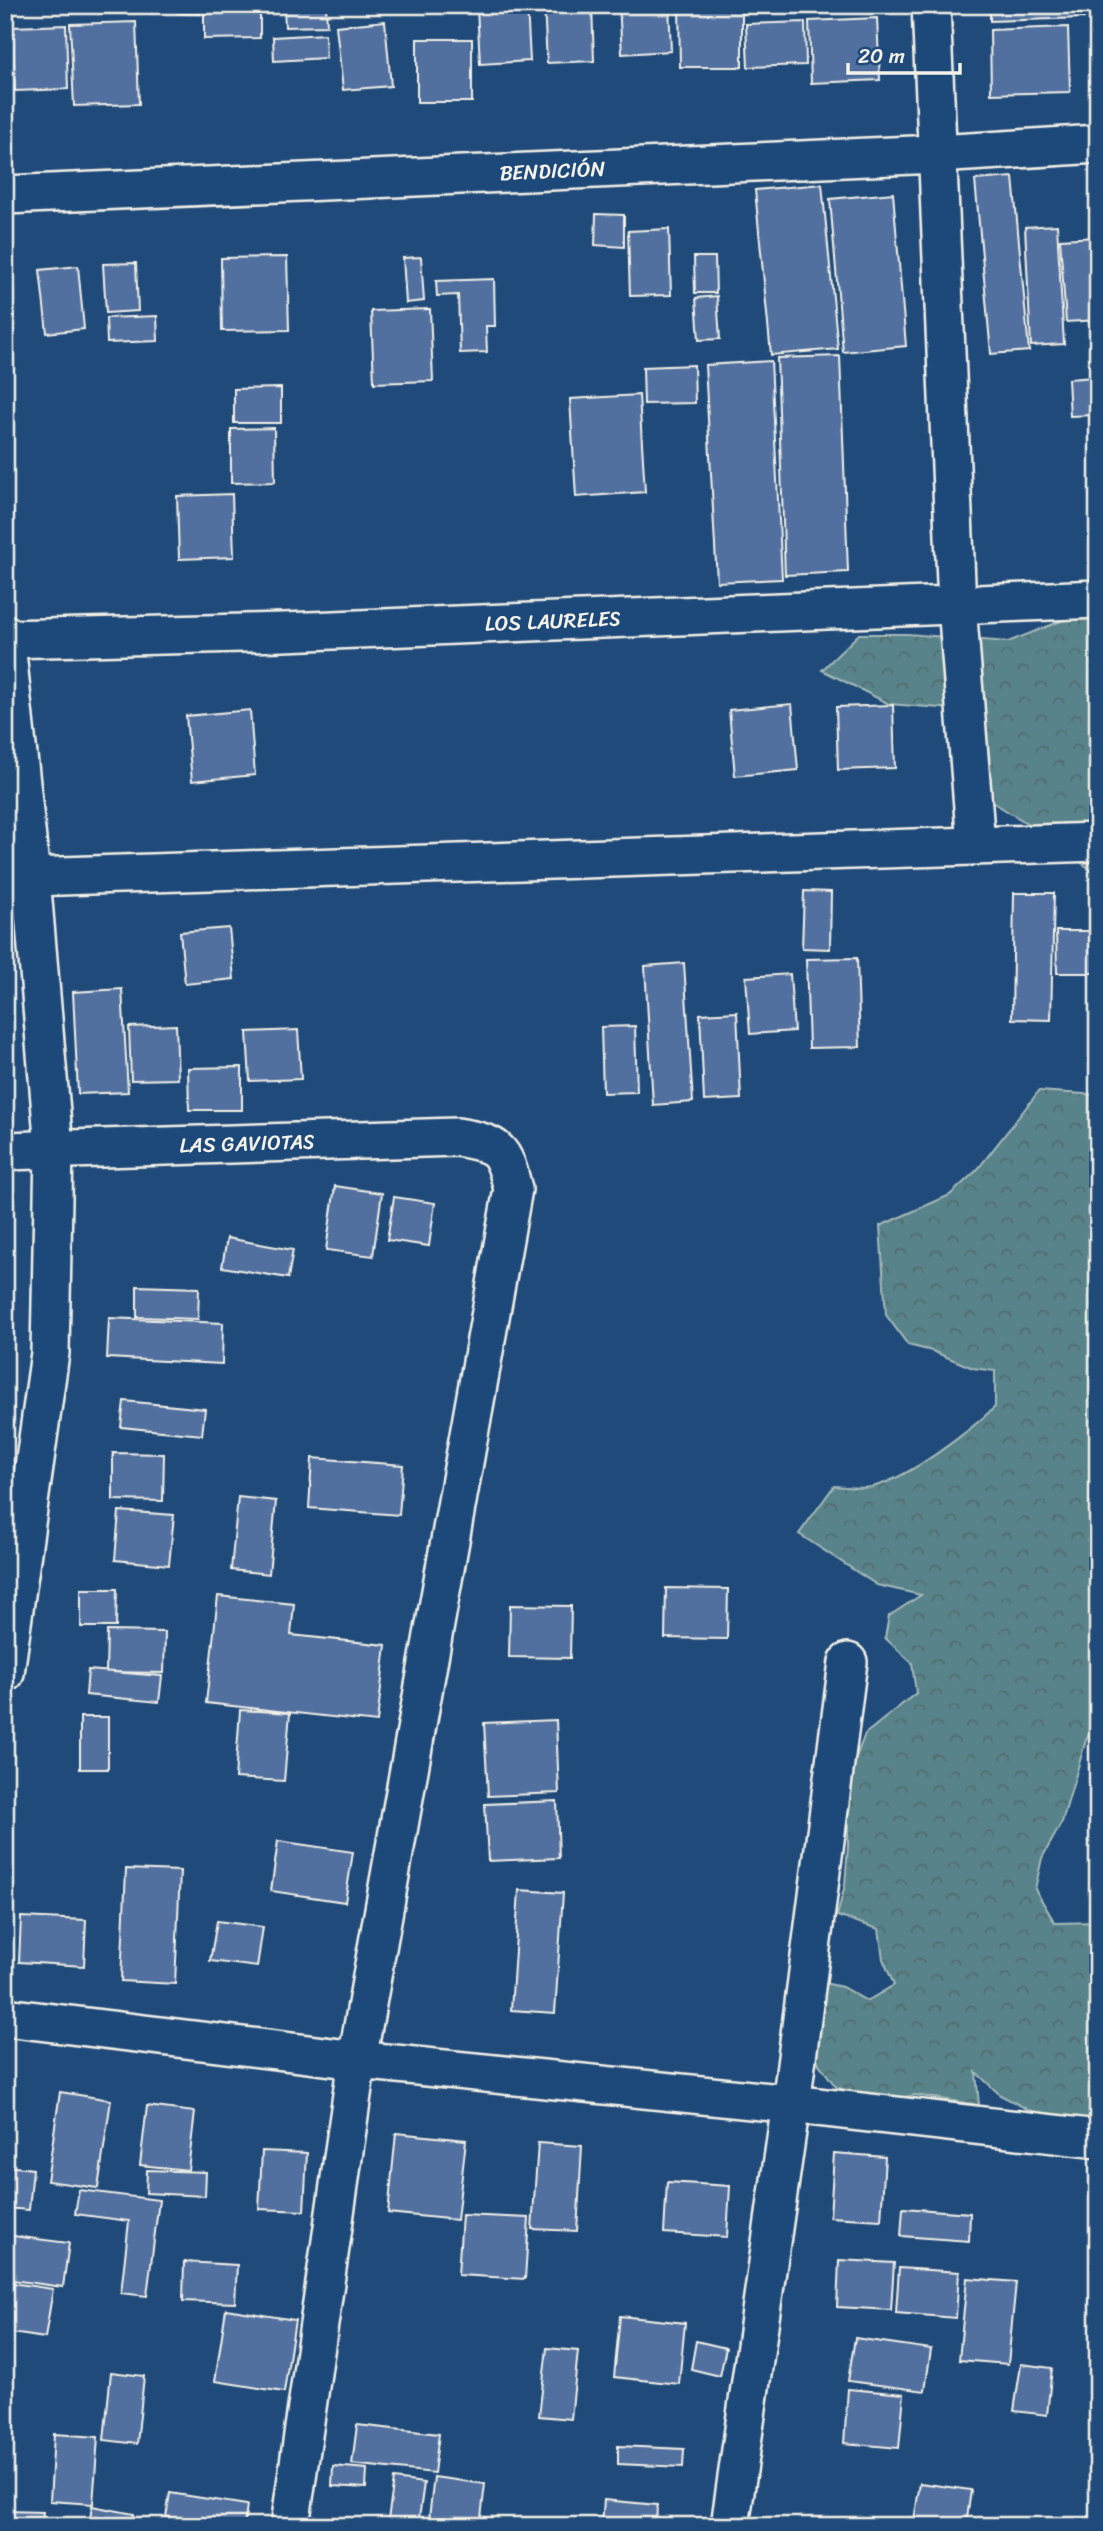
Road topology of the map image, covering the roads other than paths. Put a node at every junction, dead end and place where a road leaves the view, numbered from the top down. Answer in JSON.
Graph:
{"nodes":[{"id":1,"x":931,"y":5,"type":"edge"},
{"id":2,"x":1098,"y":144,"type":"edge"},
{"id":3,"x":937,"y":153,"type":"junction"},
{"id":4,"x":5,"y":195,"type":"edge"},
{"id":5,"x":1098,"y":599,"type":"edge"},
{"id":6,"x":957,"y":605,"type":"junction"},
{"id":7,"x":5,"y":637,"type":"edge"},
{"id":8,"x":1098,"y":842,"type":"edge"},
{"id":9,"x":976,"y":845,"type":"junction"},
{"id":10,"x":31,"y":877,"type":"junction"},
{"id":11,"x":54,"y":1148,"type":"junction"},
{"id":12,"x":5,"y":1151,"type":"edge"},
{"id":13,"x":848,"y":1662,"type":"dead end"},
{"id":14,"x":5,"y":1673,"type":"edge"},
{"id":15,"x":5,"y":2017,"type":"edge"},
{"id":16,"x":357,"y":2060,"type":"junction"},
{"id":17,"x":791,"y":2104,"type":"junction"},
{"id":18,"x":1098,"y":2139,"type":"edge"},
{"id":19,"x":290,"y":2526,"type":"edge"},
{"id":20,"x":730,"y":2526,"type":"edge"}],
"edges":[{"from":1,"to":3,"type":"street"},
{"from":2,"to":3,"type":"street","name":"BENDICIÓN"},
{"from":3,"to":4,"type":"street","name":"BENDICIÓN"},
{"from":3,"to":6,"type":"street"},
{"from":5,"to":6,"type":"street","name":"LOS LAURELES"},
{"from":6,"to":7,"type":"street","name":"LOS LAURELES"},
{"from":6,"to":9,"type":"street"},
{"from":7,"to":10,"type":"street"},
{"from":8,"to":9,"type":"street"},
{"from":9,"to":10,"type":"street"},
{"from":10,"to":11,"type":"street"},
{"from":11,"to":12,"type":"street","name":"LAS GAVIOTAS"},
{"from":11,"to":14,"type":"street"},
{"from":11,"to":16,"type":"street","name":"LAS GAVIOTAS"},
{"from":13,"to":17,"type":"street"},
{"from":15,"to":16,"type":"street"},
{"from":16,"to":17,"type":"street"},
{"from":16,"to":19,"type":"street"},
{"from":17,"to":18,"type":"street"},
{"from":17,"to":20,"type":"street"}]}
